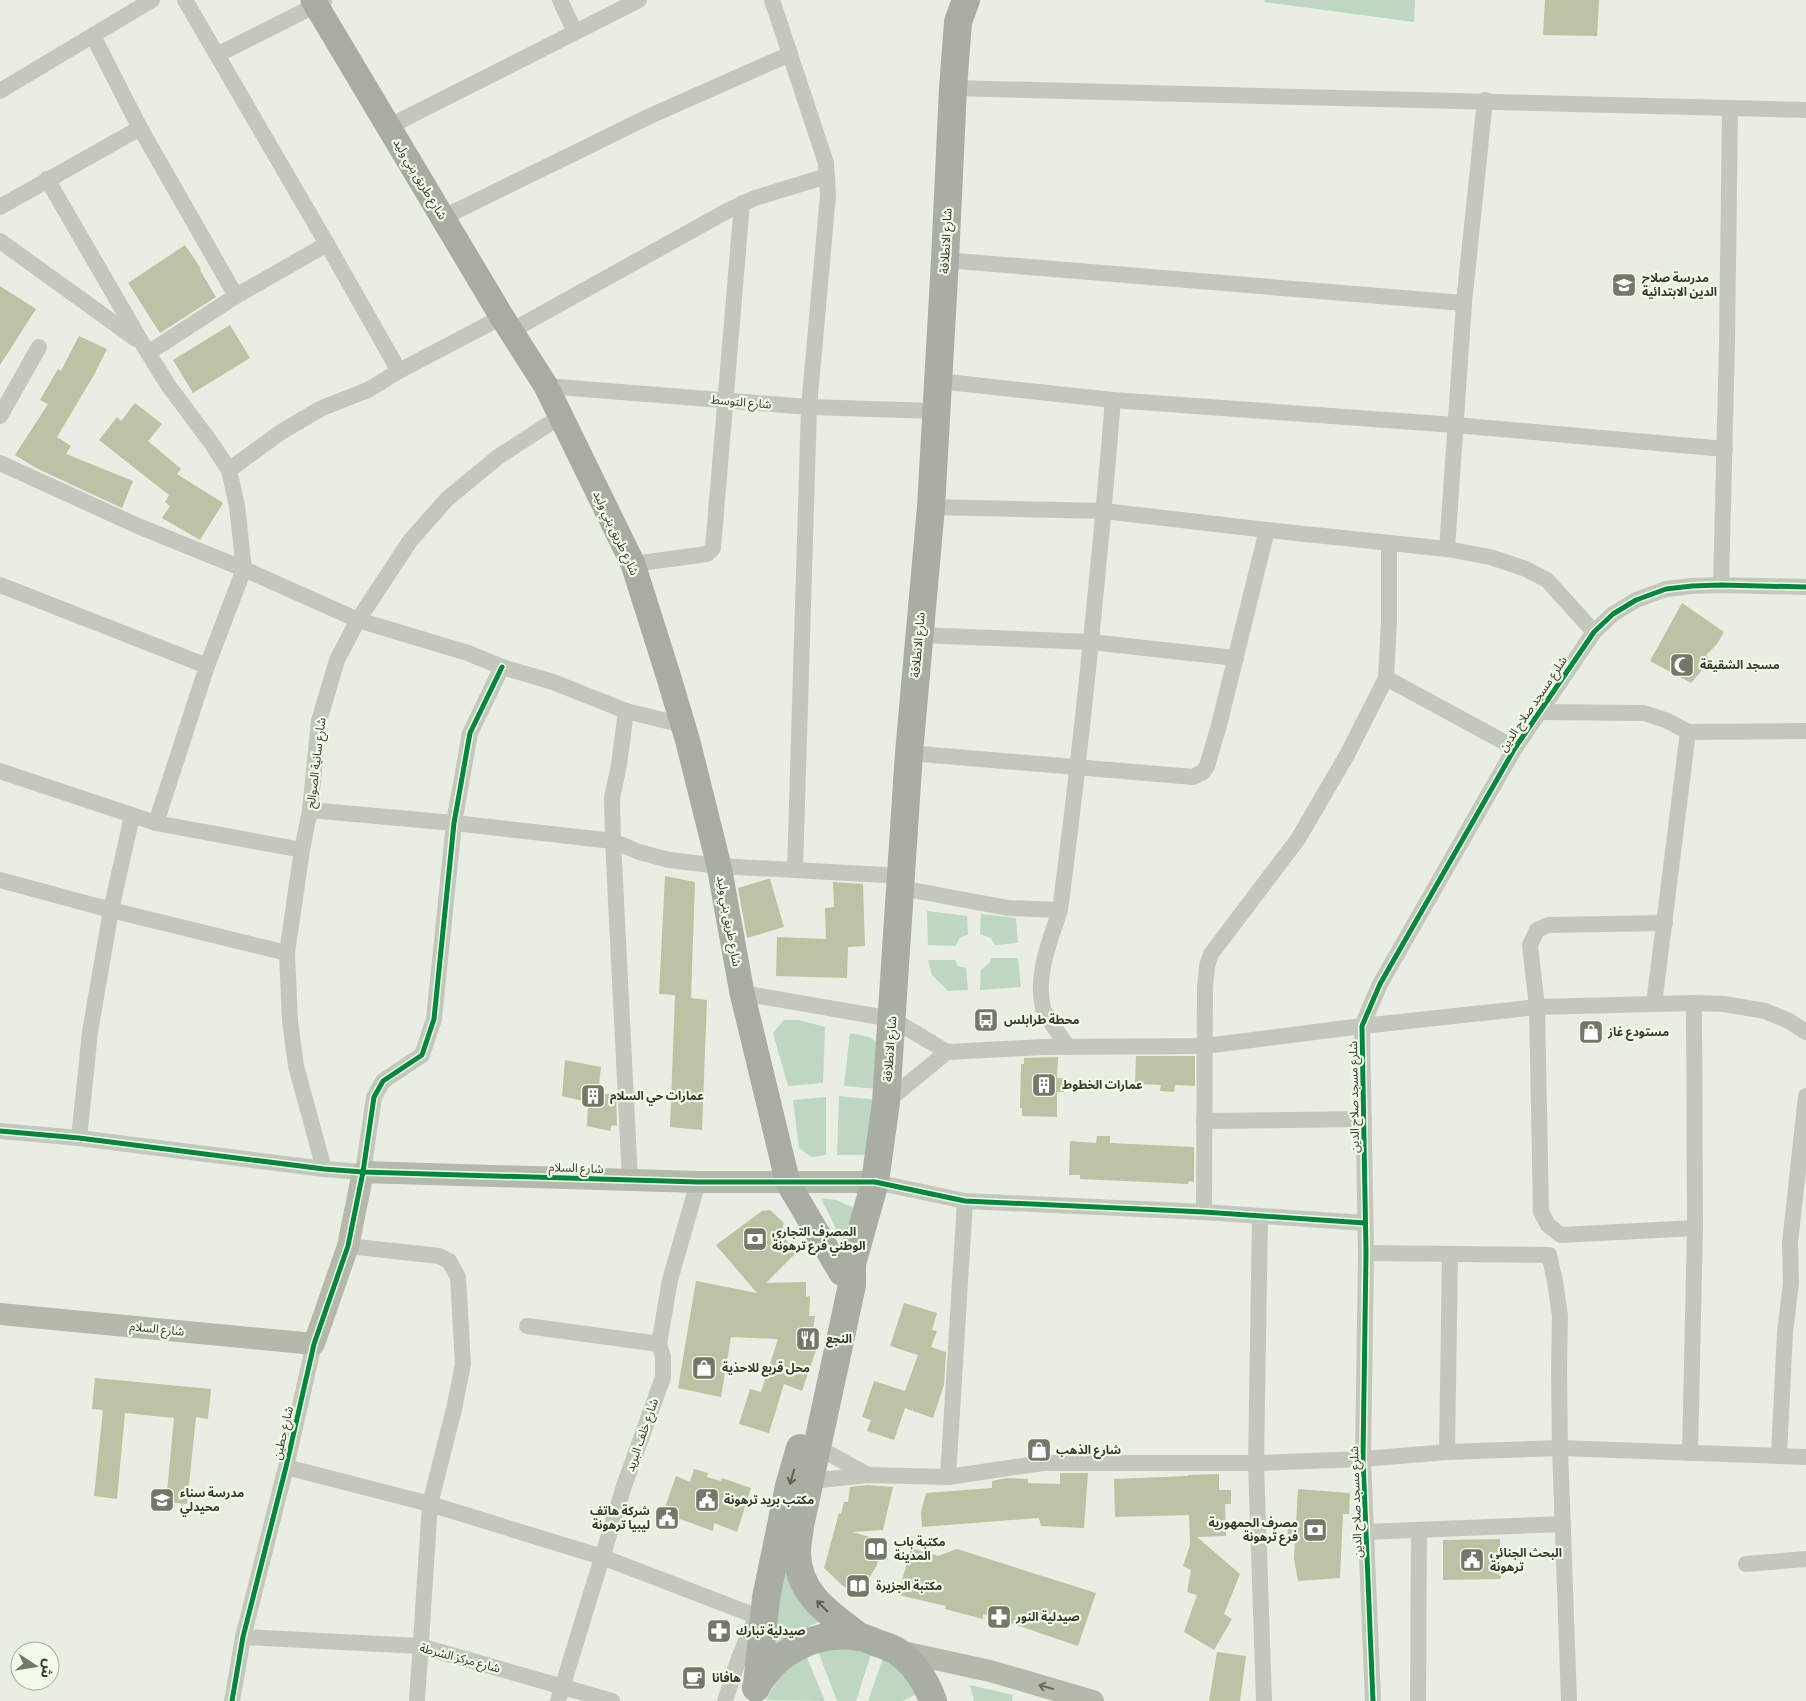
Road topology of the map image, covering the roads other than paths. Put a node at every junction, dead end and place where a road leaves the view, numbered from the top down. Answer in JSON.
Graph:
{"nodes":[{"id":1,"x":152,"y":0,"type":"edge"},
{"id":2,"x":185,"y":0,"type":"edge"},
{"id":3,"x":560,"y":0,"type":"edge"},
{"id":4,"x":639,"y":0,"type":"edge"},
{"id":5,"x":772,"y":0,"type":"edge"},
{"id":6,"x":318,"y":2,"type":"edge"},
{"id":7,"x":958,"y":7,"type":"edge"},
{"id":8,"x":575,"y":32,"type":"junction"},
{"id":9,"x":93,"y":36,"type":"junction"},
{"id":10,"x":790,"y":54,"type":"junction"},
{"id":11,"x":217,"y":55,"type":"junction"},
{"id":12,"x":953,"y":88,"type":"junction"},
{"id":13,"x":0,"y":91,"type":"edge"},
{"id":14,"x":1485,"y":100,"type":"junction"},
{"id":15,"x":1730,"y":109,"type":"junction"},
{"id":16,"x":1806,"y":110,"type":"edge"},
{"id":17,"x":388,"y":127,"type":"junction"},
{"id":18,"x":140,"y":128,"type":"junction"},
{"id":19,"x":827,"y":176,"type":"junction"},
{"id":20,"x":47,"y":179,"type":"junction"},
{"id":21,"x":742,"y":203,"type":"junction"},
{"id":22,"x":0,"y":207,"type":"edge"},
{"id":23,"x":444,"y":217,"type":"junction"},
{"id":24,"x":0,"y":241,"type":"edge"},
{"id":25,"x":327,"y":244,"type":"junction"},
{"id":26,"x":945,"y":260,"type":"junction"},
{"id":27,"x":236,"y":296,"type":"junction"},
{"id":28,"x":1464,"y":303,"type":"junction"},
{"id":29,"x":507,"y":324,"type":"junction"},
{"id":30,"x":39,"y":347,"type":"dead end"},
{"id":31,"x":145,"y":348,"type":"junction"},
{"id":32,"x":399,"y":371,"type":"junction"},
{"id":33,"x":938,"y":381,"type":"junction"},
{"id":34,"x":546,"y":386,"type":"junction"},
{"id":35,"x":1113,"y":400,"type":"junction"},
{"id":36,"x":726,"y":401,"type":"junction"},
{"id":37,"x":809,"y":408,"type":"junction"},
{"id":38,"x":936,"y":412,"type":"junction"},
{"id":39,"x":0,"y":416,"type":"edge"},
{"id":40,"x":561,"y":416,"type":"junction"},
{"id":41,"x":1455,"y":424,"type":"junction"},
{"id":42,"x":1725,"y":449,"type":"junction"},
{"id":43,"x":0,"y":463,"type":"edge"},
{"id":44,"x":229,"y":470,"type":"junction"},
{"id":45,"x":931,"y":507,"type":"junction"},
{"id":46,"x":1104,"y":510,"type":"junction"},
{"id":47,"x":1266,"y":530,"type":"junction"},
{"id":48,"x":1389,"y":543,"type":"junction"},
{"id":49,"x":1447,"y":548,"type":"junction"},
{"id":50,"x":633,"y":564,"type":"junction"},
{"id":51,"x":244,"y":569,"type":"junction"},
{"id":52,"x":0,"y":585,"type":"edge"},
{"id":53,"x":1720,"y":585,"type":"junction"},
{"id":54,"x":1806,"y":587,"type":"edge"},
{"id":55,"x":358,"y":620,"type":"junction"},
{"id":56,"x":1594,"y":632,"type":"junction"},
{"id":57,"x":919,"y":635,"type":"junction"},
{"id":58,"x":1091,"y":642,"type":"junction"},
{"id":59,"x":1236,"y":658,"type":"junction"},
{"id":60,"x":207,"y":666,"type":"junction"},
{"id":61,"x":502,"y":667,"type":"junction"},
{"id":62,"x":1386,"y":678,"type":"junction"},
{"id":63,"x":626,"y":711,"type":"junction"},
{"id":64,"x":1540,"y":712,"type":"junction"},
{"id":65,"x":683,"y":725,"type":"junction"},
{"id":66,"x":1806,"y":731,"type":"edge"},
{"id":67,"x":1688,"y":732,"type":"junction"},
{"id":68,"x":1515,"y":748,"type":"junction"},
{"id":69,"x":909,"y":753,"type":"junction"},
{"id":70,"x":1078,"y":768,"type":"junction"},
{"id":71,"x":0,"y":771,"type":"edge"},
{"id":72,"x":310,"y":810,"type":"junction"},
{"id":73,"x":132,"y":816,"type":"junction"},
{"id":74,"x":156,"y":823,"type":"junction"},
{"id":75,"x":454,"y":823,"type":"junction"},
{"id":76,"x":613,"y":841,"type":"junction"},
{"id":77,"x":302,"y":850,"type":"junction"},
{"id":78,"x":719,"y":866,"type":"junction"},
{"id":79,"x":796,"y":870,"type":"junction"},
{"id":80,"x":0,"y":880,"type":"edge"},
{"id":81,"x":901,"y":882,"type":"junction"},
{"id":82,"x":111,"y":910,"type":"junction"},
{"id":83,"x":1060,"y":910,"type":"junction"},
{"id":84,"x":1665,"y":924,"type":"junction"},
{"id":85,"x":287,"y":952,"type":"junction"},
{"id":86,"x":742,"y":993,"type":"junction"},
{"id":87,"x":1694,"y":1003,"type":"junction"},
{"id":88,"x":1654,"y":1004,"type":"junction"},
{"id":89,"x":1537,"y":1007,"type":"junction"},
{"id":90,"x":892,"y":1019,"type":"junction"},
{"id":91,"x":1362,"y":1026,"type":"junction"},
{"id":92,"x":1806,"y":1032,"type":"edge"},
{"id":93,"x":1205,"y":1046,"type":"junction"},
{"id":94,"x":1068,"y":1047,"type":"junction"},
{"id":95,"x":948,"y":1052,"type":"junction"},
{"id":96,"x":1806,"y":1096,"type":"edge"},
{"id":97,"x":886,"y":1102,"type":"junction"},
{"id":98,"x":1364,"y":1119,"type":"junction"},
{"id":99,"x":1204,"y":1121,"type":"junction"},
{"id":100,"x":0,"y":1131,"type":"edge"},
{"id":101,"x":78,"y":1138,"type":"junction"},
{"id":102,"x":324,"y":1169,"type":"junction"},
{"id":103,"x":363,"y":1172,"type":"junction"},
{"id":104,"x":630,"y":1180,"type":"junction"},
{"id":105,"x":698,"y":1182,"type":"junction"},
{"id":106,"x":875,"y":1182,"type":"junction"},
{"id":107,"x":788,"y":1183,"type":"junction"},
{"id":108,"x":965,"y":1201,"type":"junction"},
{"id":109,"x":1204,"y":1212,"type":"junction"},
{"id":110,"x":1260,"y":1216,"type":"junction"},
{"id":111,"x":1365,"y":1223,"type":"junction"},
{"id":112,"x":1695,"y":1228,"type":"junction"},
{"id":113,"x":348,"y":1246,"type":"junction"},
{"id":114,"x":1366,"y":1253,"type":"junction"},
{"id":115,"x":1450,"y":1254,"type":"junction"},
{"id":116,"x":846,"y":1268,"type":"junction"},
{"id":117,"x":0,"y":1314,"type":"edge"},
{"id":118,"x":527,"y":1326,"type":"dead end"},
{"id":119,"x":314,"y":1344,"type":"junction"},
{"id":120,"x":659,"y":1344,"type":"junction"},
{"id":121,"x":817,"y":1447,"type":"junction"},
{"id":122,"x":1560,"y":1448,"type":"junction"},
{"id":123,"x":1447,"y":1452,"type":"junction"},
{"id":124,"x":1690,"y":1453,"type":"junction"},
{"id":125,"x":1779,"y":1456,"type":"junction"},
{"id":126,"x":1806,"y":1457,"type":"edge"},
{"id":127,"x":1363,"y":1459,"type":"junction"},
{"id":128,"x":1256,"y":1463,"type":"junction"},
{"id":129,"x":286,"y":1466,"type":"junction"},
{"id":130,"x":868,"y":1474,"type":"junction"},
{"id":131,"x":948,"y":1477,"type":"junction"},
{"id":132,"x":810,"y":1480,"type":"junction"},
{"id":133,"x":430,"y":1504,"type":"junction"},
{"id":134,"x":1563,"y":1524,"type":"junction"},
{"id":135,"x":1419,"y":1530,"type":"junction"},
{"id":136,"x":1366,"y":1532,"type":"junction"},
{"id":137,"x":602,"y":1557,"type":"junction"},
{"id":138,"x":1806,"y":1559,"type":"edge"},
{"id":139,"x":1746,"y":1564,"type":"dead end"},
{"id":140,"x":761,"y":1607,"type":"junction"},
{"id":141,"x":860,"y":1636,"type":"junction"},
{"id":142,"x":243,"y":1637,"type":"junction"},
{"id":143,"x":420,"y":1646,"type":"junction"},
{"id":144,"x":894,"y":1650,"type":"junction"},
{"id":145,"x":560,"y":1693,"type":"edge"},
{"id":146,"x":754,"y":1693,"type":"edge"},
{"id":147,"x":232,"y":1701,"type":"edge"},
{"id":148,"x":417,"y":1701,"type":"edge"},
{"id":149,"x":612,"y":1701,"type":"edge"},
{"id":150,"x":725,"y":1701,"type":"edge"},
{"id":151,"x":933,"y":1701,"type":"edge"},
{"id":152,"x":1093,"y":1701,"type":"edge"},
{"id":153,"x":1264,"y":1701,"type":"edge"},
{"id":154,"x":1372,"y":1701,"type":"edge"},
{"id":155,"x":1418,"y":1701,"type":"edge"},
{"id":156,"x":1569,"y":1701,"type":"edge"}],
"edges":[{"from":1,"to":9,"type":"street"},
{"from":2,"to":11,"type":"street"},
{"from":3,"to":8,"type":"street"},
{"from":4,"to":8,"type":"street"},
{"from":5,"to":10,"type":"street"},
{"from":6,"to":11,"type":"street"},
{"from":6,"to":17,"type":"main road","name":"شارع طريق بني وليد"},
{"from":7,"to":12,"type":"highway","name":"شارع الانطلاقة"},
{"from":8,"to":17,"type":"street"},
{"from":9,"to":13,"type":"street"},
{"from":9,"to":18,"type":"street"},
{"from":10,"to":19,"type":"street"},
{"from":10,"to":23,"type":"street"},
{"from":11,"to":25,"type":"street"},
{"from":12,"to":14,"type":"street"},
{"from":12,"to":26,"type":"highway","name":"شارع الانطلاقة"},
{"from":14,"to":15,"type":"street"},
{"from":14,"to":28,"type":"street"},
{"from":15,"to":16,"type":"street"},
{"from":15,"to":42,"type":"street"},
{"from":17,"to":23,"type":"main road","name":"شارع طريق بني وليد"},
{"from":18,"to":20,"type":"street"},
{"from":18,"to":27,"type":"street"},
{"from":19,"to":21,"type":"street"},
{"from":19,"to":37,"type":"street"},
{"from":20,"to":22,"type":"street"},
{"from":20,"to":31,"type":"street"},
{"from":21,"to":29,"type":"street"},
{"from":21,"to":36,"type":"street"},
{"from":23,"to":29,"type":"main road","name":"شارع طريق بني وليد"},
{"from":24,"to":31,"type":"street"},
{"from":25,"to":27,"type":"street"},
{"from":25,"to":32,"type":"street"},
{"from":26,"to":28,"type":"street"},
{"from":26,"to":33,"type":"highway","name":"شارع الانطلاقة"},
{"from":27,"to":31,"type":"street"},
{"from":28,"to":41,"type":"street"},
{"from":29,"to":32,"type":"street"},
{"from":29,"to":34,"type":"main road","name":"شارع طريق بني وليد"},
{"from":30,"to":39,"type":"street"},
{"from":31,"to":44,"type":"street"},
{"from":32,"to":44,"type":"street"},
{"from":33,"to":35,"type":"street"},
{"from":33,"to":38,"type":"highway","name":"شارع الانطلاقة"},
{"from":34,"to":36,"type":"street","name":"شارع التوسط"},
{"from":34,"to":40,"type":"main road","name":"شارع طريق بني وليد"},
{"from":35,"to":41,"type":"street"},
{"from":35,"to":46,"type":"street"},
{"from":36,"to":37,"type":"street","name":"شارع التوسط"},
{"from":36,"to":50,"type":"street"},
{"from":37,"to":38,"type":"street","name":"شارع التوسط"},
{"from":37,"to":79,"type":"street"},
{"from":38,"to":45,"type":"highway","name":"شارع الانطلاقة"},
{"from":40,"to":50,"type":"main road","name":"شارع طريق بني وليد"},
{"from":40,"to":55,"type":"street","name":"شارع سانية الصوالح"},
{"from":41,"to":42,"type":"street"},
{"from":41,"to":49,"type":"street"},
{"from":42,"to":53,"type":"street"},
{"from":43,"to":51,"type":"street"},
{"from":44,"to":51,"type":"street"},
{"from":45,"to":46,"type":"street"},
{"from":45,"to":57,"type":"highway","name":"شارع الانطلاقة"},
{"from":46,"to":47,"type":"street"},
{"from":46,"to":58,"type":"street"},
{"from":47,"to":48,"type":"street"},
{"from":47,"to":59,"type":"street"},
{"from":48,"to":49,"type":"street"},
{"from":48,"to":62,"type":"street"},
{"from":49,"to":56,"type":"street"},
{"from":50,"to":65,"type":"main road","name":"شارع طريق بني وليد"},
{"from":51,"to":55,"type":"street"},
{"from":51,"to":60,"type":"street"},
{"from":52,"to":60,"type":"street"},
{"from":53,"to":54,"type":"street","name":"شلرع مسجد صلاح الدين"},
{"from":53,"to":56,"type":"street","name":"شلرع مسجد صلاح الدين"},
{"from":55,"to":61,"type":"street"},
{"from":55,"to":72,"type":"street","name":"شارع سانية الصوالح"},
{"from":56,"to":64,"type":"street","name":"شلرع مسجد صلاح الدين"},
{"from":57,"to":58,"type":"street"},
{"from":57,"to":69,"type":"highway","name":"شارع الانطلاقة"},
{"from":58,"to":59,"type":"street"},
{"from":58,"to":70,"type":"street"},
{"from":59,"to":70,"type":"street"},
{"from":60,"to":74,"type":"street"},
{"from":61,"to":63,"type":"street"},
{"from":61,"to":75,"type":"street"},
{"from":62,"to":68,"type":"street"},
{"from":62,"to":93,"type":"street"},
{"from":63,"to":65,"type":"street"},
{"from":63,"to":76,"type":"street"},
{"from":64,"to":67,"type":"street"},
{"from":64,"to":68,"type":"street","name":"شلرع مسجد صلاح الدين"},
{"from":65,"to":78,"type":"main road","name":"شارع طريق بني وليد"},
{"from":66,"to":67,"type":"street"},
{"from":67,"to":84,"type":"street"},
{"from":68,"to":91,"type":"street","name":"شلرع مسجد صلاح الدين"},
{"from":69,"to":70,"type":"street"},
{"from":69,"to":81,"type":"highway","name":"شارع الانطلاقة"},
{"from":70,"to":83,"type":"street"},
{"from":71,"to":73,"type":"street"},
{"from":72,"to":75,"type":"street"},
{"from":72,"to":77,"type":"street","name":"شارع سانية الصوالح"},
{"from":73,"to":74,"type":"street"},
{"from":73,"to":82,"type":"street"},
{"from":74,"to":77,"type":"street"},
{"from":75,"to":76,"type":"street"},
{"from":75,"to":103,"type":"street"},
{"from":76,"to":78,"type":"street"},
{"from":76,"to":104,"type":"street"},
{"from":77,"to":85,"type":"street","name":"شارع سانية الصوالح"},
{"from":78,"to":79,"type":"street"},
{"from":78,"to":86,"type":"main road","name":"شارع طريق بني وليد"},
{"from":79,"to":81,"type":"street"},
{"from":80,"to":82,"type":"street"},
{"from":81,"to":83,"type":"street"},
{"from":81,"to":90,"type":"highway","name":"شارع الانطلاقة"},
{"from":82,"to":85,"type":"street"},
{"from":82,"to":101,"type":"street"},
{"from":83,"to":94,"type":"street"},
{"from":84,"to":88,"type":"street"},
{"from":84,"to":89,"type":"street"},
{"from":85,"to":102,"type":"street","name":"شارع سانية الصوالح"},
{"from":86,"to":90,"type":"street"},
{"from":86,"to":107,"type":"main road","name":"شارع طريق بني وليد"},
{"from":87,"to":88,"type":"street"},
{"from":87,"to":92,"type":"street"},
{"from":87,"to":112,"type":"street"},
{"from":88,"to":89,"type":"street"},
{"from":89,"to":91,"type":"street"},
{"from":89,"to":112,"type":"street"},
{"from":90,"to":95,"type":"street"},
{"from":90,"to":97,"type":"highway","name":"شارع الانطلاقة"},
{"from":91,"to":93,"type":"street"},
{"from":91,"to":98,"type":"street","name":"شلرع مسجد صلاح الدين"},
{"from":93,"to":94,"type":"street"},
{"from":93,"to":99,"type":"street"},
{"from":94,"to":95,"type":"street"},
{"from":95,"to":97,"type":"street"},
{"from":96,"to":125,"type":"street"},
{"from":97,"to":106,"type":"highway","name":"شارع الانطلاقة"},
{"from":98,"to":99,"type":"street"},
{"from":98,"to":111,"type":"street","name":"شلرع مسجد صلاح الدين"},
{"from":99,"to":109,"type":"street"},
{"from":100,"to":101,"type":"street"},
{"from":101,"to":102,"type":"street"},
{"from":102,"to":103,"type":"street"},
{"from":103,"to":104,"type":"street","name":"شارع السلام"},
{"from":103,"to":113,"type":"street","name":"شارع حطين"},
{"from":104,"to":105,"type":"street","name":"شارع السلام"},
{"from":105,"to":107,"type":"street","name":"شارع السلام"},
{"from":105,"to":120,"type":"street","name":"شارع خلف البريد"},
{"from":106,"to":107,"type":"street","name":"شارع السلام"},
{"from":106,"to":108,"type":"street"},
{"from":106,"to":116,"type":"highway","name":"شارع الانطلاقة"},
{"from":107,"to":116,"type":"main road","name":"شارع طريق بني وليد"},
{"from":108,"to":109,"type":"street"},
{"from":108,"to":131,"type":"street"},
{"from":109,"to":110,"type":"street"},
{"from":110,"to":111,"type":"street"},
{"from":110,"to":128,"type":"street"},
{"from":111,"to":114,"type":"street","name":"شلرع مسجد صلاح الدين"},
{"from":112,"to":124,"type":"street"},
{"from":113,"to":119,"type":"street","name":"شارع حطين"},
{"from":113,"to":133,"type":"street"},
{"from":114,"to":115,"type":"street"},
{"from":114,"to":127,"type":"street","name":"شلرع مسجد صلاح الدين"},
{"from":115,"to":122,"type":"street"},
{"from":115,"to":123,"type":"street"},
{"from":116,"to":121,"type":"highway"},
{"from":116,"to":140,"type":"highway","one_way":true},
{"from":117,"to":119,"type":"street","name":"شارع السلام"},
{"from":118,"to":120,"type":"street"},
{"from":119,"to":129,"type":"street","name":"شارع حطين"},
{"from":120,"to":137,"type":"street","name":"شارع خلف البريد"},
{"from":121,"to":130,"type":"street"},
{"from":121,"to":132,"type":"highway"},
{"from":122,"to":123,"type":"street"},
{"from":122,"to":124,"type":"street"},
{"from":122,"to":134,"type":"street"},
{"from":123,"to":127,"type":"street"},
{"from":124,"to":125,"type":"street"},
{"from":125,"to":126,"type":"street"},
{"from":127,"to":128,"type":"street"},
{"from":127,"to":136,"type":"street","name":"شلرع مسجد صلاح الدين"},
{"from":128,"to":131,"type":"street"},
{"from":128,"to":153,"type":"street"},
{"from":129,"to":133,"type":"street"},
{"from":129,"to":142,"type":"street","name":"شارع حطين"},
{"from":130,"to":131,"type":"street"},
{"from":130,"to":132,"type":"street"},
{"from":141,"to":132,"type":"highway","one_way":true},
{"from":133,"to":137,"type":"street"},
{"from":133,"to":143,"type":"street"},
{"from":134,"to":135,"type":"street"},
{"from":134,"to":156,"type":"street"},
{"from":135,"to":136,"type":"street"},
{"from":135,"to":155,"type":"street"},
{"from":136,"to":154,"type":"street","name":"شلرع مسجد صلاح الدين"},
{"from":137,"to":140,"type":"street"},
{"from":137,"to":145,"type":"street","name":"شارع خلف البريد"},
{"from":138,"to":139,"type":"street"},
{"from":140,"to":146,"type":"highway"},
{"from":140,"to":150,"type":"street"},
{"from":141,"to":144,"type":"highway"},
{"from":141,"to":146,"type":"highway"},
{"from":142,"to":143,"type":"street","name":"شارع مركز الشرطة"},
{"from":142,"to":147,"type":"street","name":"شارع حطين"},
{"from":143,"to":145,"type":"street","name":"شارع مركز الشرطة"},
{"from":143,"to":148,"type":"street"},
{"from":144,"to":151,"type":"highway"},
{"from":152,"to":144,"type":"street","one_way":true},
{"from":145,"to":149,"type":"street","name":"شارع مركز الشرطة"}]}
